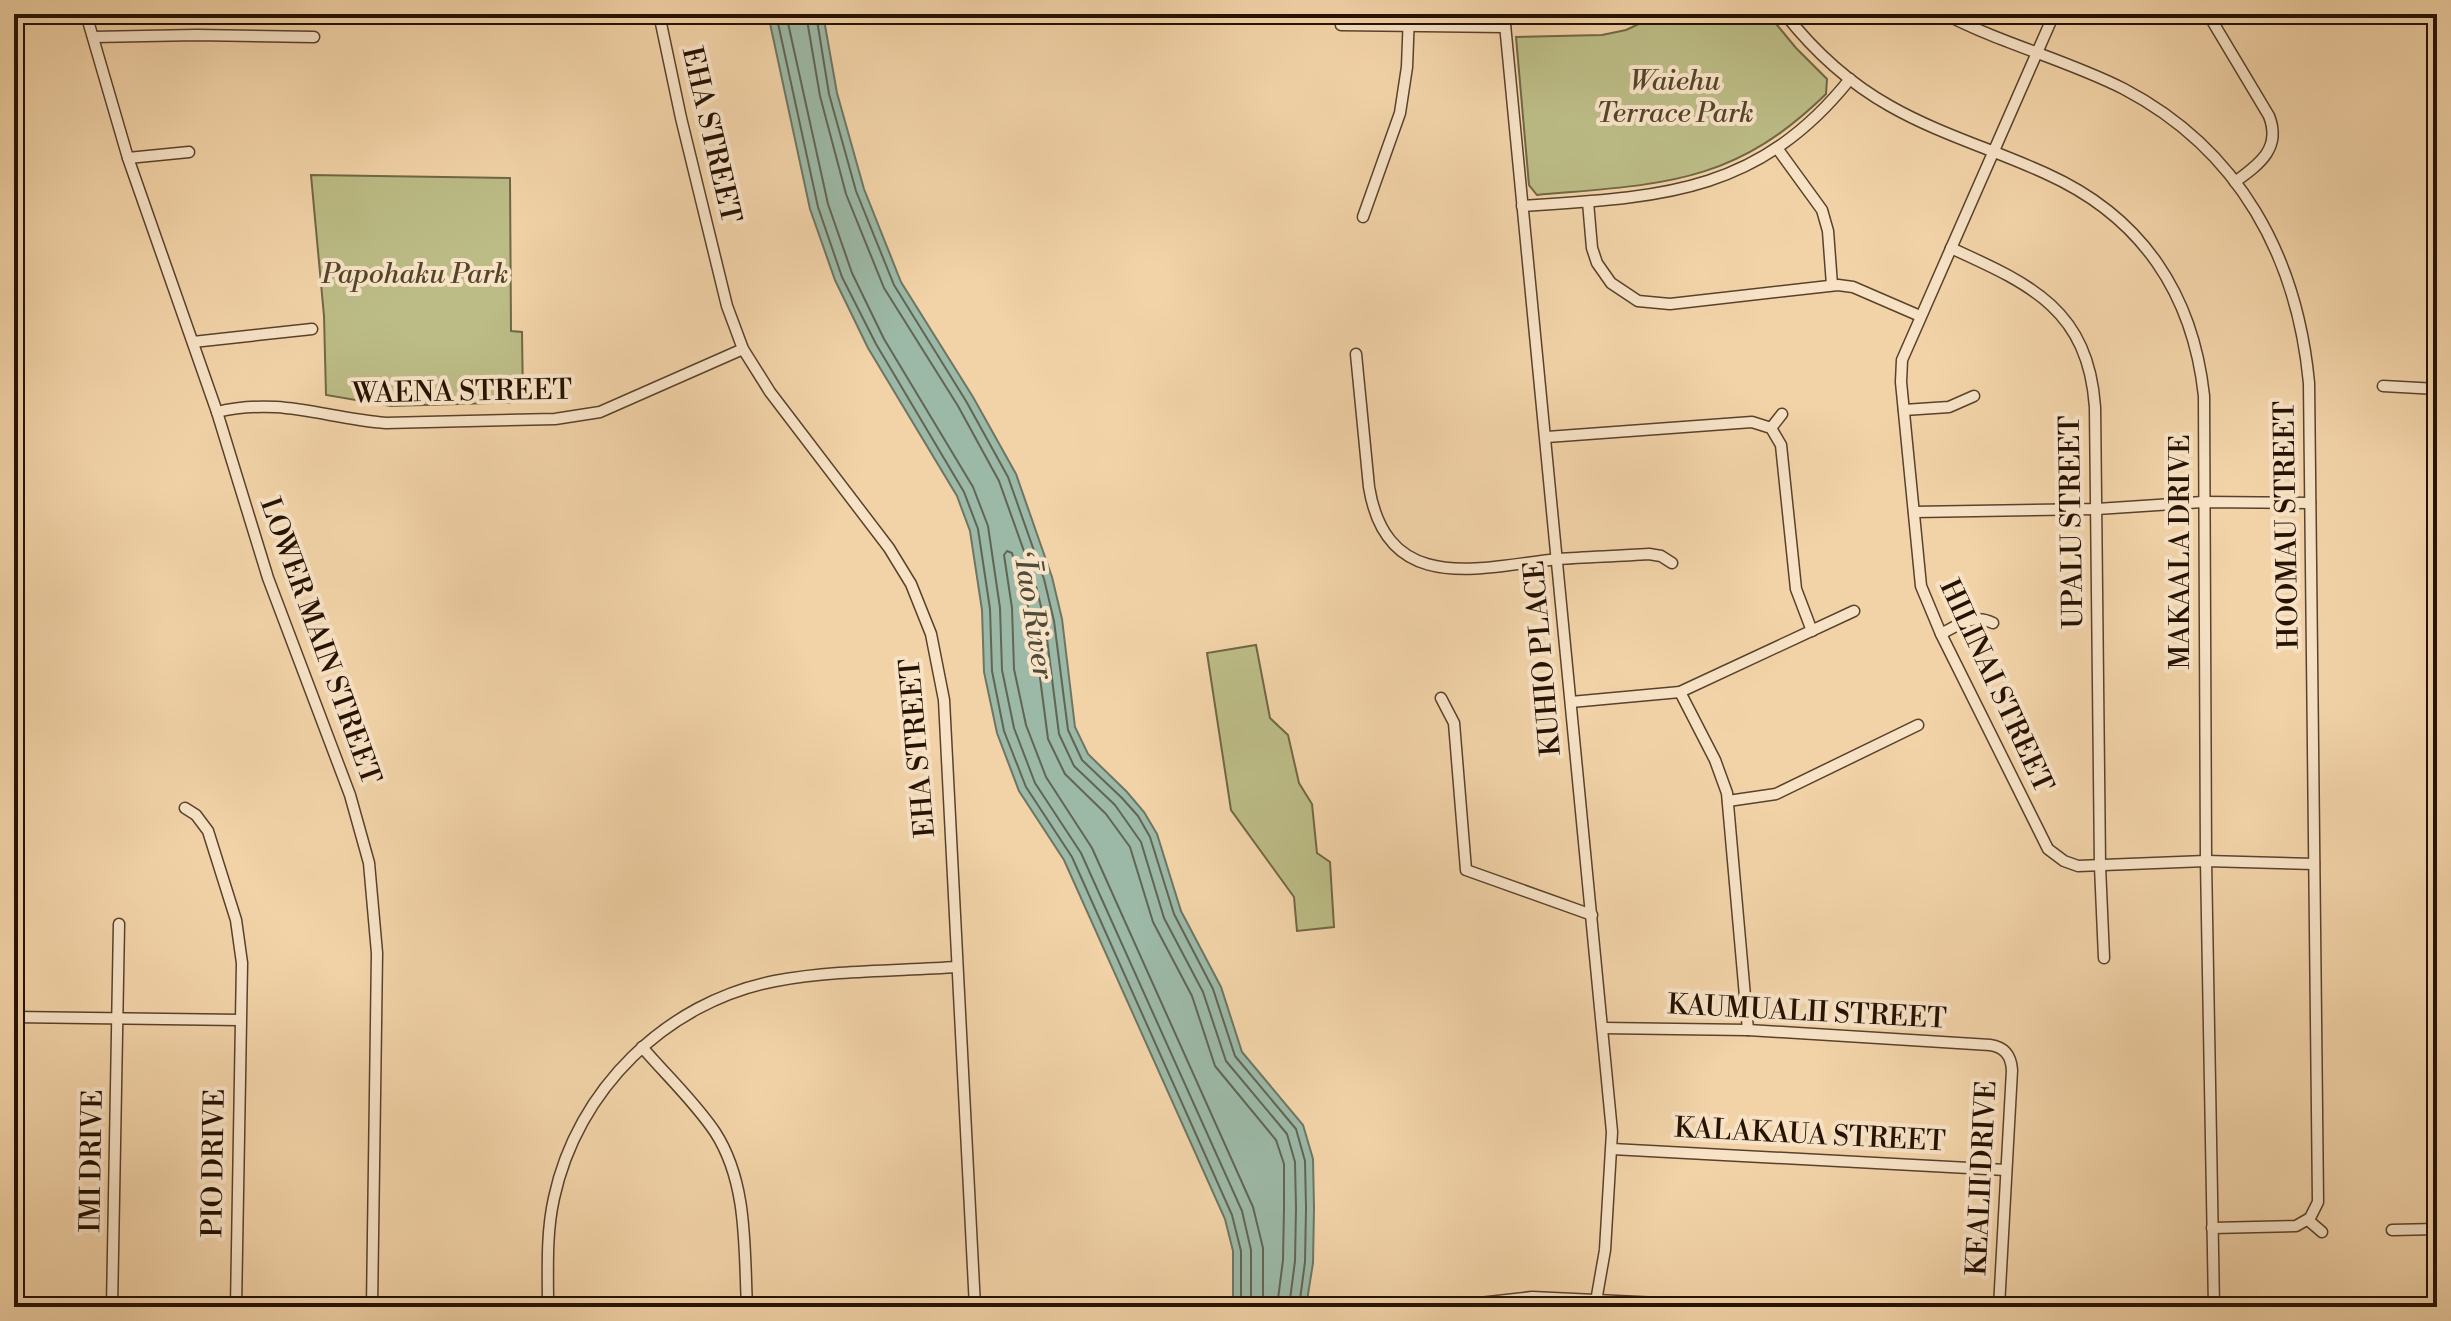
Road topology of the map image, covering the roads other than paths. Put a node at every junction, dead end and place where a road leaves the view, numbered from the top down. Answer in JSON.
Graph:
{"nodes":[{"id":1,"x":86,"y":14,"type":"edge"},
{"id":2,"x":659,"y":14,"type":"edge"},
{"id":3,"x":1504,"y":14,"type":"edge"},
{"id":4,"x":1785,"y":14,"type":"edge"},
{"id":5,"x":1945,"y":14,"type":"edge"},
{"id":6,"x":2054,"y":14,"type":"edge"},
{"id":7,"x":2208,"y":14,"type":"edge"},
{"id":8,"x":1409,"y":20,"type":"edge"},
{"id":9,"x":1341,"y":25,"type":"dead end"},
{"id":10,"x":1505,"y":27,"type":"junction"},
{"id":11,"x":93,"y":37,"type":"junction"},
{"id":12,"x":314,"y":37,"type":"dead end"},
{"id":13,"x":2039,"y":53,"type":"junction"},
{"id":14,"x":1850,"y":79,"type":"junction"},
{"id":15,"x":1777,"y":148,"type":"junction"},
{"id":16,"x":189,"y":152,"type":"dead end"},
{"id":17,"x":1993,"y":152,"type":"junction"},
{"id":18,"x":128,"y":158,"type":"junction"},
{"id":19,"x":2235,"y":182,"type":"junction"},
{"id":20,"x":1588,"y":202,"type":"junction"},
{"id":21,"x":1522,"y":206,"type":"junction"},
{"id":22,"x":1363,"y":217,"type":"dead end"},
{"id":23,"x":1951,"y":248,"type":"junction"},
{"id":24,"x":1832,"y":285,"type":"junction"},
{"id":25,"x":1920,"y":316,"type":"junction"},
{"id":26,"x":312,"y":329,"type":"dead end"},
{"id":27,"x":193,"y":342,"type":"junction"},
{"id":28,"x":743,"y":349,"type":"junction"},
{"id":29,"x":1356,"y":354,"type":"dead end"},
{"id":30,"x":2383,"y":386,"type":"dead end"},
{"id":31,"x":2437,"y":389,"type":"edge"},
{"id":32,"x":1974,"y":396,"type":"dead end"},
{"id":33,"x":1904,"y":410,"type":"junction"},
{"id":34,"x":217,"y":412,"type":"junction"},
{"id":35,"x":1782,"y":414,"type":"dead end"},
{"id":36,"x":1771,"y":428,"type":"junction"},
{"id":37,"x":1547,"y":437,"type":"junction"},
{"id":38,"x":2203,"y":502,"type":"junction"},
{"id":39,"x":2310,"y":503,"type":"junction"},
{"id":40,"x":2097,"y":509,"type":"junction"},
{"id":41,"x":1914,"y":512,"type":"junction"},
{"id":42,"x":1558,"y":559,"type":"junction"},
{"id":43,"x":1672,"y":563,"type":"dead end"},
{"id":44,"x":1854,"y":611,"type":"dead end"},
{"id":45,"x":1993,"y":623,"type":"dead end"},
{"id":46,"x":1812,"y":631,"type":"junction"},
{"id":47,"x":1941,"y":634,"type":"junction"},
{"id":48,"x":1680,"y":692,"type":"junction"},
{"id":49,"x":1441,"y":698,"type":"dead end"},
{"id":50,"x":1571,"y":702,"type":"junction"},
{"id":51,"x":1918,"y":725,"type":"dead end"},
{"id":52,"x":14,"y":778,"type":"edge"},
{"id":53,"x":1728,"y":801,"type":"junction"},
{"id":54,"x":185,"y":808,"type":"dead end"},
{"id":55,"x":14,"y":834,"type":"edge"},
{"id":56,"x":2206,"y":861,"type":"junction"},
{"id":57,"x":2314,"y":864,"type":"junction"},
{"id":58,"x":2100,"y":866,"type":"junction"},
{"id":59,"x":1592,"y":915,"type":"junction"},
{"id":60,"x":119,"y":924,"type":"dead end"},
{"id":61,"x":2104,"y":958,"type":"dead end"},
{"id":62,"x":957,"y":967,"type":"junction"},
{"id":63,"x":119,"y":1016,"type":"junction"},
{"id":64,"x":14,"y":1017,"type":"edge"},
{"id":65,"x":240,"y":1020,"type":"junction"},
{"id":66,"x":1603,"y":1028,"type":"junction"},
{"id":67,"x":1748,"y":1030,"type":"junction"},
{"id":68,"x":642,"y":1047,"type":"junction"},
{"id":69,"x":2006,"y":1053,"type":"joint"},
{"id":70,"x":1612,"y":1149,"type":"junction"},
{"id":71,"x":2006,"y":1170,"type":"junction"},
{"id":72,"x":2308,"y":1220,"type":"junction"},
{"id":73,"x":2212,"y":1228,"type":"junction"},
{"id":74,"x":2437,"y":1229,"type":"edge"},
{"id":75,"x":2392,"y":1230,"type":"dead end"},
{"id":76,"x":2322,"y":1232,"type":"dead end"},
{"id":77,"x":1596,"y":1303,"type":"edge"},
{"id":78,"x":112,"y":1307,"type":"edge"},
{"id":79,"x":236,"y":1307,"type":"edge"},
{"id":80,"x":372,"y":1307,"type":"edge"},
{"id":81,"x":548,"y":1307,"type":"edge"},
{"id":82,"x":747,"y":1307,"type":"edge"},
{"id":83,"x":975,"y":1307,"type":"edge"},
{"id":84,"x":1444,"y":1307,"type":"edge"},
{"id":85,"x":1729,"y":1307,"type":"edge"},
{"id":86,"x":1743,"y":1307,"type":"edge"},
{"id":87,"x":1999,"y":1307,"type":"edge"},
{"id":88,"x":2214,"y":1307,"type":"edge"}],
"edges":[{"from":1,"to":11,"type":"street","name":"LOWER MAIN STREET"},
{"from":2,"to":28,"type":"street","name":"EHA STREET"},
{"from":3,"to":10,"type":"street","name":"KUHIO PLACE"},
{"from":4,"to":14,"type":"street","name":"MAKAALA DRIVE"},
{"from":5,"to":13,"type":"street","name":"HOOMAU STREET"},
{"from":6,"to":13,"type":"street","name":"HILINAI STREET"},
{"from":7,"to":19,"type":"street"},
{"from":8,"to":9,"type":"street"},
{"from":8,"to":10,"type":"street"},
{"from":8,"to":22,"type":"street"},
{"from":10,"to":21,"type":"street","name":"KUHIO PLACE"},
{"from":11,"to":12,"type":"street"},
{"from":11,"to":18,"type":"street","name":"LOWER MAIN STREET"},
{"from":13,"to":17,"type":"street","name":"HILINAI STREET"},
{"from":13,"to":19,"type":"street","name":"HOOMAU STREET"},
{"from":14,"to":15,"type":"street"},
{"from":14,"to":17,"type":"street","name":"MAKAALA DRIVE"},
{"from":15,"to":20,"type":"street"},
{"from":15,"to":24,"type":"street"},
{"from":16,"to":18,"type":"street"},
{"from":17,"to":23,"type":"street","name":"HILINAI STREET"},
{"from":17,"to":38,"type":"street","name":"MAKAALA DRIVE"},
{"from":18,"to":27,"type":"street","name":"LOWER MAIN STREET"},
{"from":19,"to":39,"type":"street","name":"HOOMAU STREET"},
{"from":20,"to":21,"type":"street"},
{"from":20,"to":24,"type":"street"},
{"from":21,"to":37,"type":"street","name":"KUHIO PLACE"},
{"from":23,"to":25,"type":"street","name":"HILINAI STREET"},
{"from":23,"to":40,"type":"street","name":"UPALU STREET"},
{"from":24,"to":25,"type":"street"},
{"from":25,"to":33,"type":"street","name":"HILINAI STREET"},
{"from":26,"to":27,"type":"street"},
{"from":27,"to":34,"type":"street","name":"LOWER MAIN STREET"},
{"from":28,"to":34,"type":"street","name":"WAENA STREET"},
{"from":28,"to":62,"type":"street","name":"EHA STREET"},
{"from":29,"to":42,"type":"street"},
{"from":30,"to":31,"type":"street"},
{"from":32,"to":33,"type":"street"},
{"from":33,"to":41,"type":"street","name":"HILINAI STREET"},
{"from":34,"to":80,"type":"street","name":"LOWER MAIN STREET"},
{"from":35,"to":36,"type":"street"},
{"from":36,"to":37,"type":"street"},
{"from":36,"to":46,"type":"street"},
{"from":37,"to":42,"type":"street","name":"KUHIO PLACE"},
{"from":38,"to":39,"type":"street"},
{"from":38,"to":40,"type":"street"},
{"from":38,"to":56,"type":"street","name":"MAKAALA DRIVE"},
{"from":39,"to":57,"type":"street","name":"HOOMAU STREET"},
{"from":40,"to":41,"type":"street"},
{"from":40,"to":58,"type":"street","name":"UPALU STREET"},
{"from":41,"to":47,"type":"street","name":"HILINAI STREET"},
{"from":42,"to":43,"type":"street"},
{"from":42,"to":50,"type":"street","name":"KUHIO PLACE"},
{"from":44,"to":46,"type":"street"},
{"from":45,"to":47,"type":"street"},
{"from":46,"to":48,"type":"street"},
{"from":47,"to":58,"type":"street","name":"HILINAI STREET"},
{"from":48,"to":50,"type":"street"},
{"from":48,"to":53,"type":"street"},
{"from":49,"to":59,"type":"street"},
{"from":50,"to":59,"type":"street","name":"KUHIO PLACE"},
{"from":51,"to":53,"type":"street"},
{"from":52,"to":55,"type":"street"},
{"from":53,"to":67,"type":"street"},
{"from":54,"to":65,"type":"street","name":"PIO DRIVE"},
{"from":56,"to":57,"type":"street","name":"HILINAI STREET"},
{"from":56,"to":58,"type":"street","name":"HILINAI STREET"},
{"from":56,"to":73,"type":"street","name":"MAKAALA DRIVE"},
{"from":57,"to":72,"type":"street","name":"HOOMAU STREET"},
{"from":58,"to":61,"type":"street","name":"UPALU STREET"},
{"from":59,"to":66,"type":"street","name":"KUHIO PLACE"},
{"from":60,"to":63,"type":"street","name":"IMI DRIVE"},
{"from":62,"to":68,"type":"street"},
{"from":62,"to":83,"type":"street","name":"EHA STREET"},
{"from":63,"to":64,"type":"street"},
{"from":63,"to":65,"type":"street"},
{"from":63,"to":78,"type":"street","name":"IMI DRIVE"},
{"from":65,"to":79,"type":"street","name":"PIO DRIVE"},
{"from":66,"to":67,"type":"street","name":"KAUMUALII STREET"},
{"from":66,"to":70,"type":"street","name":"KUHIO PLACE"},
{"from":67,"to":69,"type":"street","name":"KAUMUALII STREET"},
{"from":68,"to":81,"type":"street"},
{"from":68,"to":82,"type":"street"},
{"from":69,"to":71,"type":"street","name":"KEALII DRIVE"},
{"from":70,"to":71,"type":"street","name":"KALAKAUA STREET"},
{"from":70,"to":77,"type":"street","name":"KUHIO PLACE"},
{"from":71,"to":87,"type":"street","name":"KEALII DRIVE"},
{"from":72,"to":73,"type":"street"},
{"from":72,"to":76,"type":"street"},
{"from":73,"to":88,"type":"street","name":"MAKAALA DRIVE"},
{"from":74,"to":75,"type":"street"},
{"from":77,"to":84,"type":"street"},
{"from":77,"to":85,"type":"street"},
{"from":85,"to":86,"type":"street"}]}
